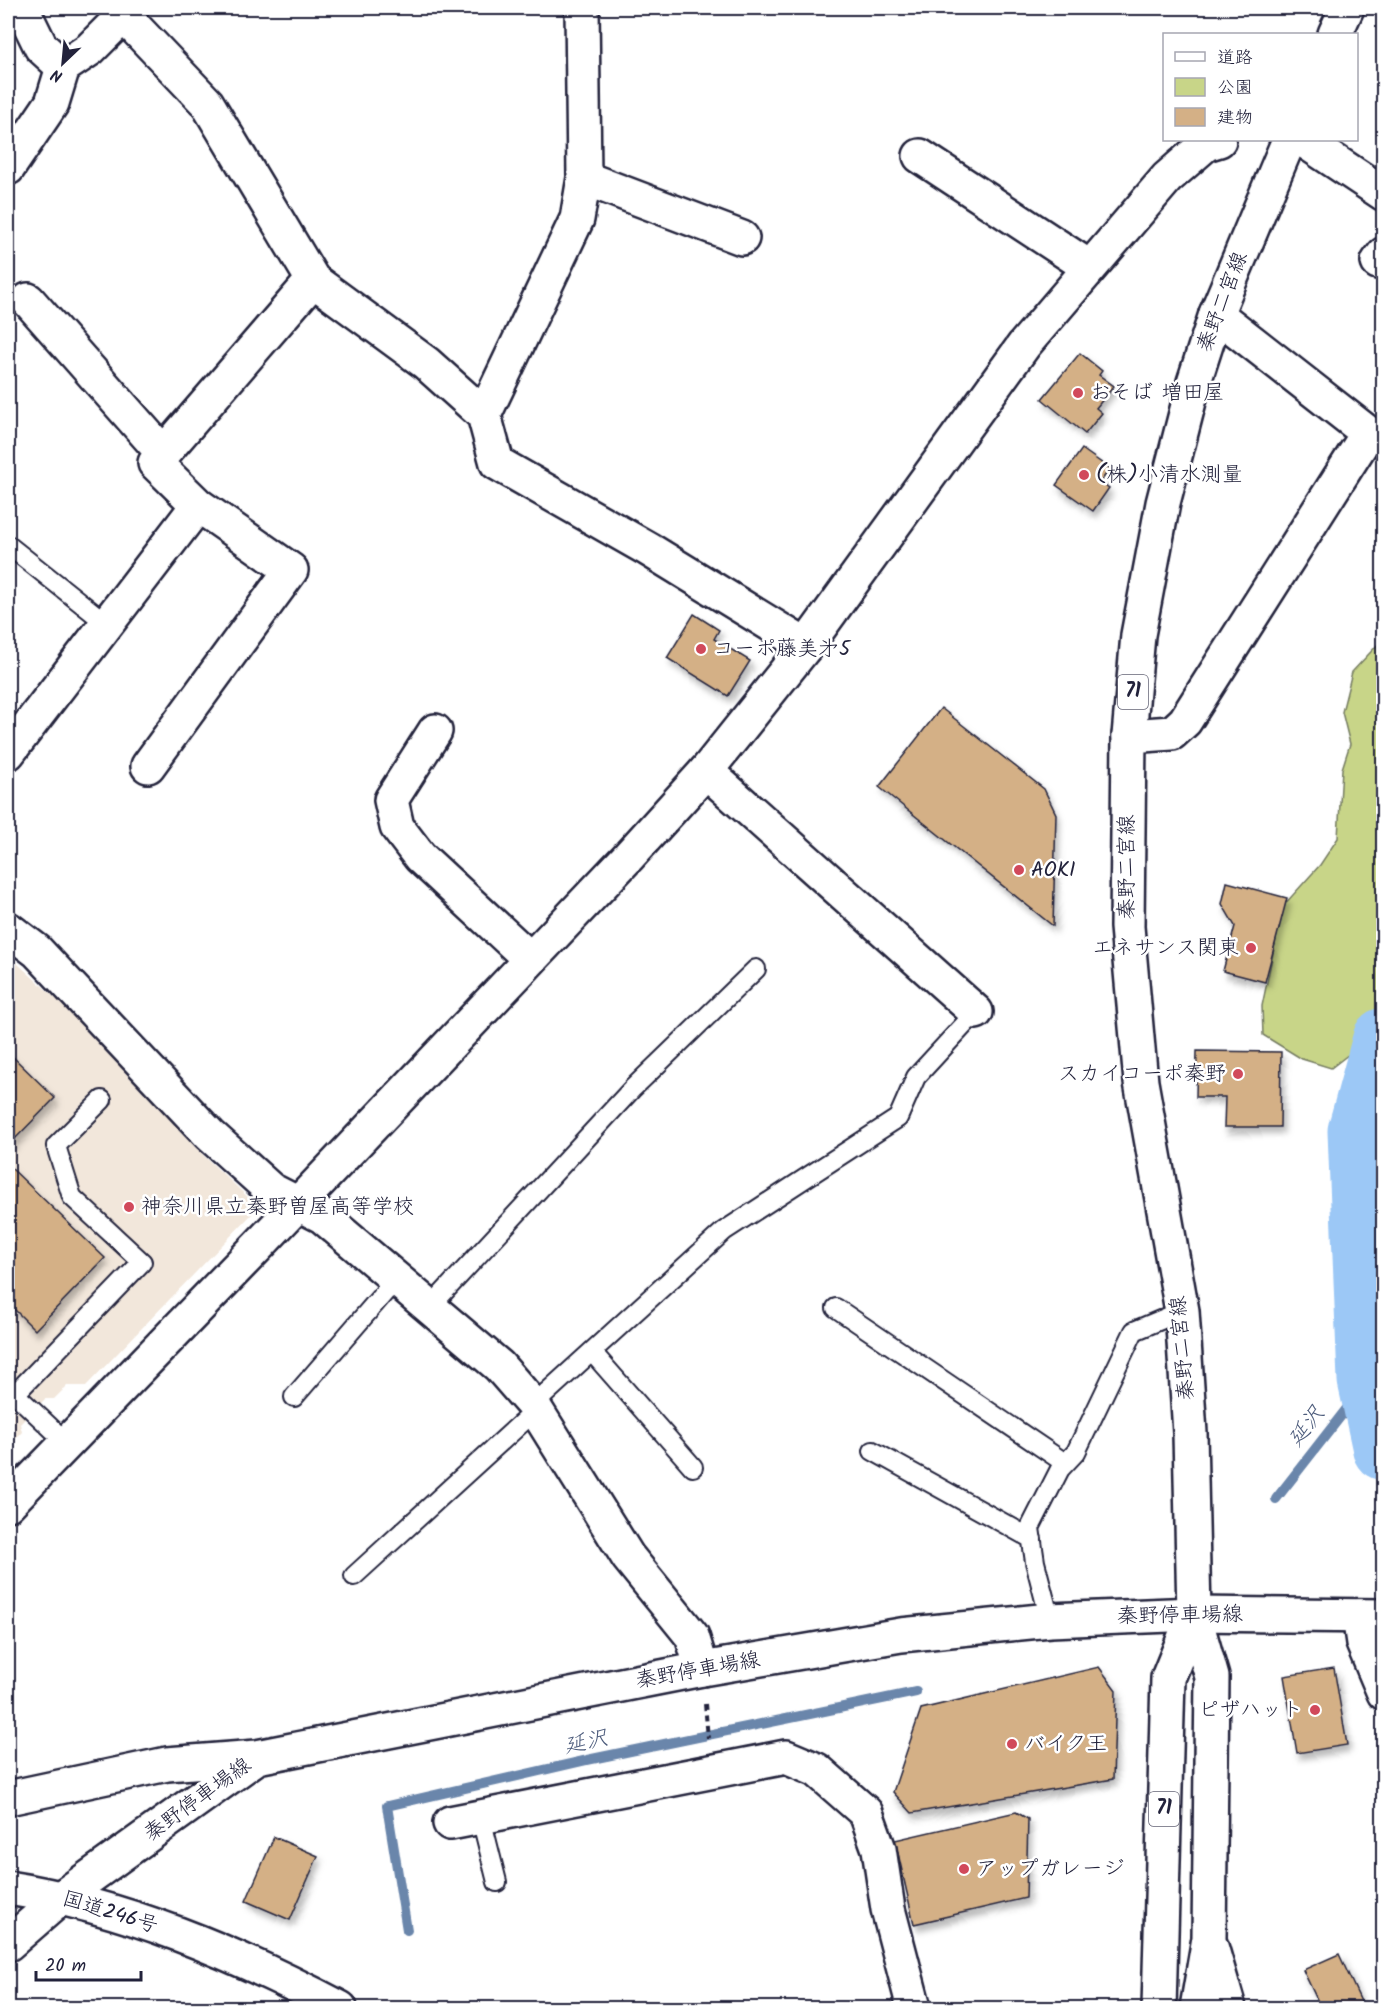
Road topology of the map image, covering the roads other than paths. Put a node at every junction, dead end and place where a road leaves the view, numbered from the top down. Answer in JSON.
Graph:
{"nodes":[{"id":1,"x":22,"y":8,"type":"edge"},
{"id":2,"x":582,"y":8,"type":"edge"},
{"id":3,"x":1347,"y":8,"type":"edge"},
{"id":4,"x":127,"y":11,"type":"edge"},
{"id":5,"x":1335,"y":33,"type":"edge"},
{"id":6,"x":63,"y":67,"type":"junction"},
{"id":7,"x":1216,"y":141,"type":"edge"},
{"id":8,"x":1289,"y":141,"type":"edge"},
{"id":9,"x":1304,"y":141,"type":"edge"},
{"id":10,"x":920,"y":156,"type":"dead end"},
{"id":11,"x":8,"y":168,"type":"edge"},
{"id":12,"x":584,"y":178,"type":"junction"},
{"id":13,"x":1383,"y":194,"type":"edge"},
{"id":14,"x":742,"y":238,"type":"dead end"},
{"id":15,"x":1089,"y":267,"type":"junction"},
{"id":16,"x":313,"y":280,"type":"junction"},
{"id":17,"x":28,"y":300,"type":"dead end"},
{"id":18,"x":1216,"y":314,"type":"junction"},
{"id":19,"x":484,"y":415,"type":"junction"},
{"id":20,"x":164,"y":453,"type":"junction"},
{"id":21,"x":198,"y":505,"type":"junction"},
{"id":22,"x":8,"y":545,"type":"edge"},
{"id":23,"x":106,"y":623,"type":"junction"},
{"id":24,"x":806,"y":646,"type":"junction"},
{"id":25,"x":435,"y":731,"type":"dead end"},
{"id":26,"x":1129,"y":736,"type":"junction"},
{"id":27,"x":8,"y":753,"type":"edge"},
{"id":28,"x":148,"y":766,"type":"dead end"},
{"id":29,"x":706,"y":771,"type":"junction"},
{"id":30,"x":8,"y":929,"type":"edge"},
{"id":31,"x":529,"y":958,"type":"junction"},
{"id":32,"x":756,"y":969,"type":"dead end"},
{"id":33,"x":976,"y":1012,"type":"joint"},
{"id":34,"x":102,"y":1100,"type":"dead end"},
{"id":35,"x":298,"y":1204,"type":"junction"},
{"id":36,"x":397,"y":1278,"type":"junction"},
{"id":37,"x":431,"y":1306,"type":"junction"},
{"id":38,"x":836,"y":1308,"type":"dead end"},
{"id":39,"x":1182,"y":1311,"type":"junction"},
{"id":40,"x":592,"y":1352,"type":"junction"},
{"id":41,"x":294,"y":1397,"type":"dead end"},
{"id":42,"x":533,"y":1405,"type":"junction"},
{"id":43,"x":67,"y":1443,"type":"junction"},
{"id":44,"x":873,"y":1450,"type":"dead end"},
{"id":45,"x":1065,"y":1463,"type":"junction"},
{"id":46,"x":693,"y":1467,"type":"dead end"},
{"id":47,"x":8,"y":1504,"type":"edge"},
{"id":48,"x":1032,"y":1539,"type":"junction"},
{"id":49,"x":354,"y":1576,"type":"dead end"},
{"id":50,"x":1194,"y":1614,"type":"junction"},
{"id":51,"x":1373,"y":1616,"type":"edge"},
{"id":52,"x":1050,"y":1620,"type":"junction"},
{"id":53,"x":702,"y":1669,"type":"junction"},
{"id":54,"x":1383,"y":1693,"type":"edge"},
{"id":55,"x":257,"y":1757,"type":"junction"},
{"id":56,"x":8,"y":1797,"type":"edge"},
{"id":57,"x":465,"y":1820,"type":"joint"},
{"id":58,"x":497,"y":1882,"type":"dead end"},
{"id":59,"x":8,"y":1888,"type":"edge"},
{"id":60,"x":62,"y":1897,"type":"junction"},
{"id":61,"x":1209,"y":1938,"type":"junction"},
{"id":62,"x":8,"y":1944,"type":"edge"},
{"id":63,"x":340,"y":2008,"type":"edge"},
{"id":64,"x":914,"y":2008,"type":"edge"},
{"id":65,"x":1159,"y":2008,"type":"edge"},
{"id":66,"x":1197,"y":2008,"type":"edge"},
{"id":67,"x":1229,"y":2008,"type":"edge"}],
"edges":[{"from":1,"to":6,"type":"main road"},
{"from":2,"to":12,"type":"main road"},
{"from":3,"to":5,"type":"main road"},
{"from":4,"to":6,"type":"main road"},
{"from":4,"to":16,"type":"main road"},
{"from":6,"to":11,"type":"main road"},
{"from":7,"to":15,"type":"main road"},
{"from":8,"to":18,"type":"main road","name":"秦野二宮線","number":"71"},
{"from":9,"to":13,"type":"main road"},
{"from":10,"to":15,"type":"main road"},
{"from":12,"to":14,"type":"main road"},
{"from":12,"to":19,"type":"main road"},
{"from":15,"to":24,"type":"main road"},
{"from":16,"to":19,"type":"main road"},
{"from":16,"to":20,"type":"main road"},
{"from":17,"to":20,"type":"main road"},
{"from":18,"to":26,"type":"main road","name":"秦野二宮線","number":"71"},
{"from":18,"to":26,"type":"main road"},
{"from":19,"to":24,"type":"main road"},
{"from":20,"to":21,"type":"main road"},
{"from":21,"to":23,"type":"main road"},
{"from":21,"to":28,"type":"main road"},
{"from":22,"to":23,"type":"lane"},
{"from":23,"to":27,"type":"main road"},
{"from":24,"to":29,"type":"main road"},
{"from":25,"to":31,"type":"main road"},
{"from":26,"to":39,"type":"main road","name":"秦野二宮線","number":"71"},
{"from":29,"to":31,"type":"main road"},
{"from":29,"to":33,"type":"main road"},
{"from":30,"to":35,"type":"main road"},
{"from":31,"to":35,"type":"main road"},
{"from":32,"to":37,"type":"lane"},
{"from":33,"to":40,"type":"lane"},
{"from":34,"to":43,"type":"lane"},
{"from":35,"to":36,"type":"main road"},
{"from":35,"to":43,"type":"main road"},
{"from":36,"to":37,"type":"main road"},
{"from":36,"to":41,"type":"lane"},
{"from":37,"to":42,"type":"main road"},
{"from":38,"to":45,"type":"lane"},
{"from":39,"to":45,"type":"lane"},
{"from":39,"to":50,"type":"main road","name":"秦野二宮線","number":"71"},
{"from":40,"to":42,"type":"lane"},
{"from":40,"to":46,"type":"lane"},
{"from":42,"to":49,"type":"lane"},
{"from":42,"to":53,"type":"main road"},
{"from":43,"to":47,"type":"main road"},
{"from":44,"to":48,"type":"lane"},
{"from":45,"to":48,"type":"lane"},
{"from":48,"to":52,"type":"lane"},
{"from":50,"to":51,"type":"main road","name":"秦野停車場線"},
{"from":50,"to":52,"type":"main road","name":"秦野停車場線"},
{"from":50,"to":61,"type":"main road","number":"71"},
{"from":50,"to":65,"type":"main road","number":"71"},
{"from":51,"to":54,"type":"main road"},
{"from":52,"to":53,"type":"main road","name":"秦野停車場線"},
{"from":53,"to":55,"type":"main road","name":"秦野停車場線"},
{"from":55,"to":56,"type":"main road"},
{"from":55,"to":60,"type":"main road","name":"秦野停車場線"},
{"from":57,"to":58,"type":"lane"},
{"from":57,"to":64,"type":"main road"},
{"from":59,"to":60,"type":"main road","name":"国道246号"},
{"from":60,"to":62,"type":"main road","name":"秦野停車場線"},
{"from":60,"to":63,"type":"main road","name":"国道246号"},
{"from":61,"to":66,"type":"main road","number":"71"},
{"from":61,"to":67,"type":"main road","number":"71"}]}
